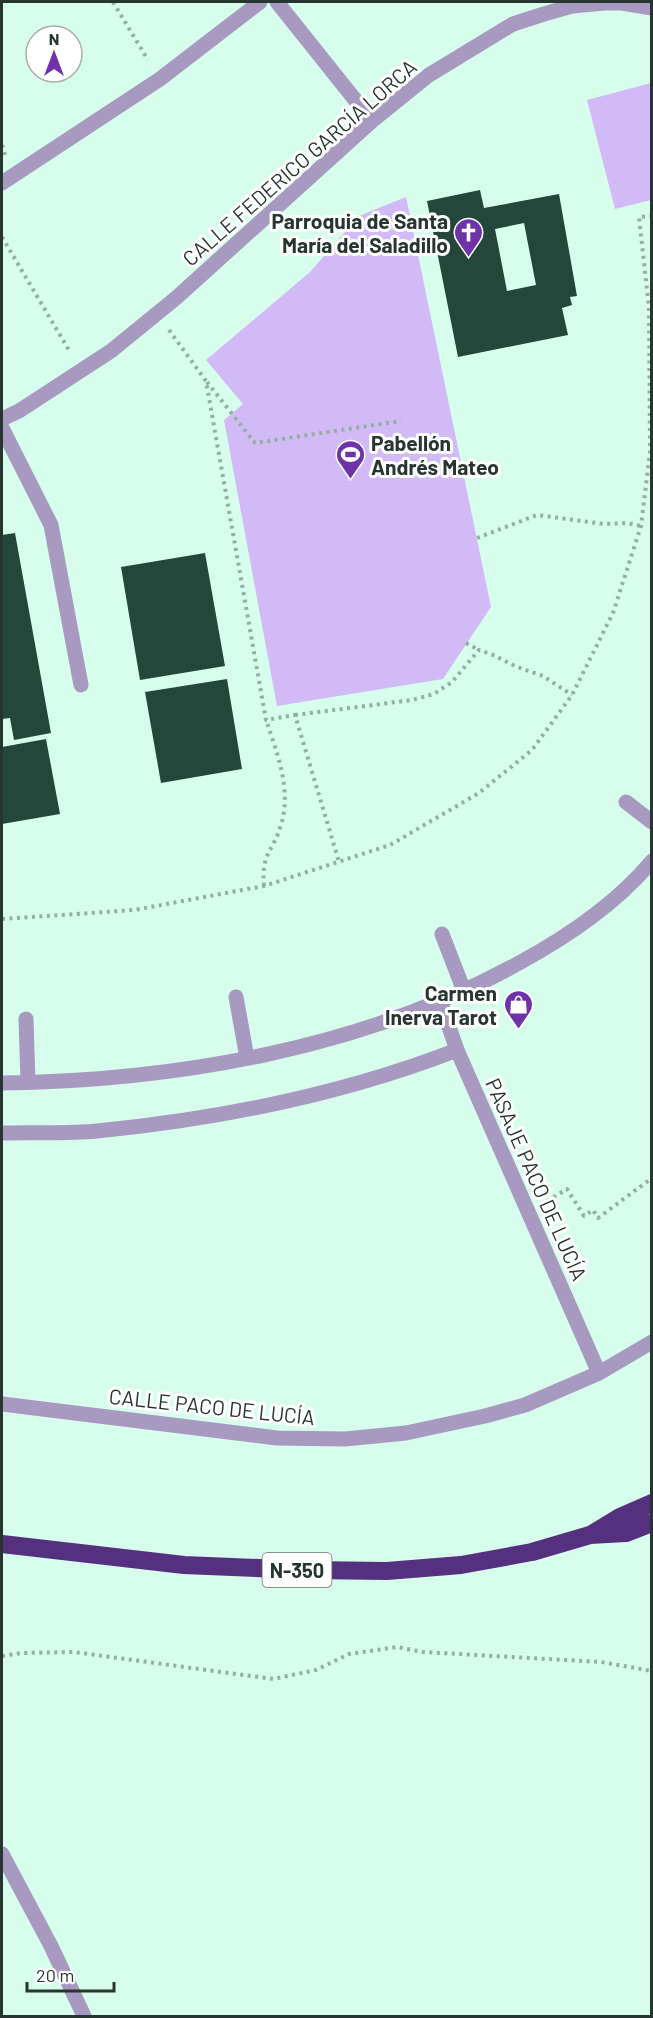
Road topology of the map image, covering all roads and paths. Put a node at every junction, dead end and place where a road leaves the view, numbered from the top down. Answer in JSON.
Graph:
{"nodes":[{"id":1,"x":113,"y":2,"type":"edge"},
{"id":2,"x":260,"y":2,"type":"edge"},
{"id":3,"x":277,"y":2,"type":"edge"},
{"id":4,"x":622,"y":2,"type":"edge"},
{"id":5,"x":651,"y":8,"type":"edge"},
{"id":6,"x":160,"y":79,"type":"junction"},
{"id":7,"x":372,"y":121,"type":"junction"},
{"id":8,"x":2,"y":183,"type":"edge"},
{"id":9,"x":651,"y":216,"type":"edge"},
{"id":10,"x":2,"y":237,"type":"edge"},
{"id":11,"x":157,"y":314,"type":"junction"},
{"id":12,"x":81,"y":371,"type":"junction"},
{"id":13,"x":206,"y":381,"type":"junction"},
{"id":14,"x":2,"y":419,"type":"edge"},
{"id":15,"x":401,"y":421,"type":"dead end"},
{"id":16,"x":2,"y":428,"type":"edge"},
{"id":17,"x":641,"y":526,"type":"junction"},
{"id":18,"x":477,"y":538,"type":"dead end"},
{"id":19,"x":466,"y":644,"type":"dead end"},
{"id":20,"x":479,"y":650,"type":"junction"},
{"id":21,"x":81,"y":685,"type":"dead end"},
{"id":22,"x":572,"y":695,"type":"junction"},
{"id":23,"x":295,"y":715,"type":"junction"},
{"id":24,"x":266,"y":720,"type":"junction"},
{"id":25,"x":626,"y":801,"type":"dead end"},
{"id":26,"x":651,"y":822,"type":"edge"},
{"id":27,"x":651,"y":861,"type":"edge"},
{"id":28,"x":339,"y":862,"type":"junction"},
{"id":29,"x":264,"y":886,"type":"junction"},
{"id":30,"x":2,"y":919,"type":"edge"},
{"id":31,"x":442,"y":934,"type":"dead end"},
{"id":32,"x":464,"y":991,"type":"junction"},
{"id":33,"x":236,"y":998,"type":"dead end"},
{"id":34,"x":440,"y":1001,"type":"junction"},
{"id":35,"x":26,"y":1019,"type":"dead end"},
{"id":36,"x":457,"y":1050,"type":"junction"},
{"id":37,"x":247,"y":1059,"type":"junction"},
{"id":38,"x":2,"y":1083,"type":"edge"},
{"id":39,"x":28,"y":1083,"type":"junction"},
{"id":40,"x":2,"y":1133,"type":"edge"},
{"id":41,"x":651,"y":1178,"type":"edge"},
{"id":42,"x":528,"y":1212,"type":"junction"},
{"id":43,"x":651,"y":1342,"type":"edge"},
{"id":44,"x":599,"y":1373,"type":"junction"},
{"id":45,"x":2,"y":1404,"type":"edge"},
{"id":46,"x":651,"y":1503,"type":"edge"},
{"id":47,"x":651,"y":1523,"type":"edge"},
{"id":48,"x":590,"y":1535,"type":"junction"},
{"id":49,"x":2,"y":1544,"type":"edge"},
{"id":50,"x":2,"y":1656,"type":"edge"},
{"id":51,"x":651,"y":1671,"type":"edge"},
{"id":52,"x":2,"y":1854,"type":"edge"},
{"id":53,"x":84,"y":2016,"type":"edge"}],
"edges":[{"from":1,"to":6,"type":"path"},
{"from":2,"to":6,"type":"street"},
{"from":3,"to":7,"type":"street"},
{"from":4,"to":5,"type":"street","name":"CALLE FEDERICO GARCÍA LORCA"},
{"from":4,"to":7,"type":"street","name":"CALLE FEDERICO GARCÍA LORCA"},
{"from":6,"to":8,"type":"street"},
{"from":7,"to":11,"type":"street","name":"CALLE FEDERICO GARCÍA LORCA"},
{"from":9,"to":17,"type":"path"},
{"from":10,"to":12,"type":"path"},
{"from":11,"to":12,"type":"street","name":"CALLE FEDERICO GARCÍA LORCA"},
{"from":11,"to":13,"type":"path"},
{"from":12,"to":14,"type":"street","name":"CALLE FEDERICO GARCÍA LORCA"},
{"from":13,"to":15,"type":"path"},
{"from":13,"to":24,"type":"path"},
{"from":16,"to":21,"type":"street"},
{"from":17,"to":18,"type":"path"},
{"from":17,"to":22,"type":"path"},
{"from":19,"to":20,"type":"path"},
{"from":20,"to":22,"type":"path"},
{"from":20,"to":23,"type":"path"},
{"from":22,"to":28,"type":"path"},
{"from":23,"to":24,"type":"path"},
{"from":23,"to":28,"type":"path"},
{"from":24,"to":29,"type":"path"},
{"from":25,"to":26,"type":"street"},
{"from":27,"to":32,"type":"street"},
{"from":28,"to":29,"type":"path"},
{"from":29,"to":30,"type":"path"},
{"from":31,"to":32,"type":"street"},
{"from":32,"to":34,"type":"street"},
{"from":33,"to":37,"type":"street"},
{"from":34,"to":36,"type":"street","name":"PASAJE PACO DE LUCÍA"},
{"from":34,"to":37,"type":"street"},
{"from":35,"to":39,"type":"street"},
{"from":36,"to":40,"type":"street"},
{"from":36,"to":42,"type":"street","name":"PASAJE PACO DE LUCÍA"},
{"from":37,"to":39,"type":"street"},
{"from":38,"to":39,"type":"street"},
{"from":41,"to":42,"type":"path"},
{"from":42,"to":44,"type":"street","name":"PASAJE PACO DE LUCÍA"},
{"from":43,"to":44,"type":"street","name":"CALLE PACO DE LUCÍA"},
{"from":44,"to":45,"type":"street","name":"CALLE PACO DE LUCÍA"},
{"from":46,"to":48,"type":"highway","number":"N-350"},
{"from":47,"to":48,"type":"highway","number":"N-350"},
{"from":48,"to":49,"type":"highway","number":"N-350"},
{"from":50,"to":51,"type":"path"},
{"from":52,"to":53,"type":"street"}]}
